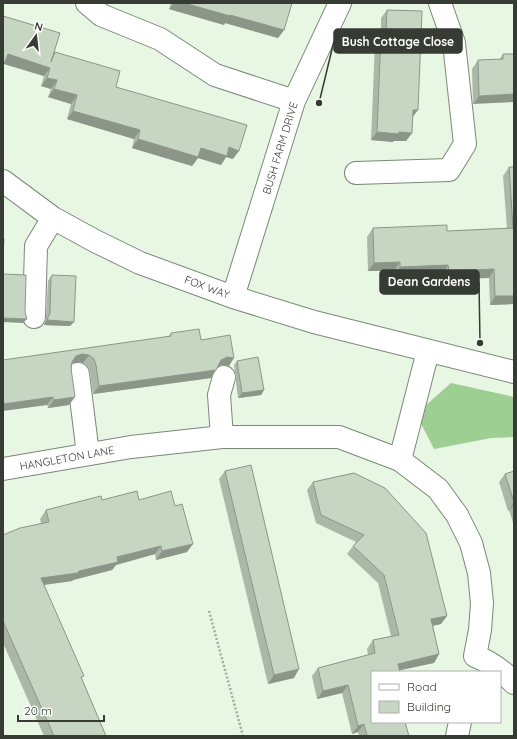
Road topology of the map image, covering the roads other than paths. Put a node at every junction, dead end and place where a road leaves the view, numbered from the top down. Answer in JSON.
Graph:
{"nodes":[{"id":1,"x":87,"y":3,"type":"edge"},
{"id":2,"x":340,"y":3,"type":"edge"},
{"id":3,"x":440,"y":3,"type":"edge"},
{"id":4,"x":294,"y":101,"type":"junction"},
{"id":5,"x":356,"y":173,"type":"dead end"},
{"id":6,"x":3,"y":181,"type":"edge"},
{"id":7,"x":54,"y":218,"type":"junction"},
{"id":8,"x":233,"y":297,"type":"junction"},
{"id":9,"x":34,"y":317,"type":"dead end"},
{"id":10,"x":428,"y":351,"type":"junction"},
{"id":11,"x":514,"y":372,"type":"edge"},
{"id":12,"x":78,"y":374,"type":"dead end"},
{"id":13,"x":224,"y":377,"type":"dead end"},
{"id":14,"x":222,"y":437,"type":"junction"},
{"id":15,"x":88,"y":454,"type":"junction"},
{"id":16,"x":400,"y":460,"type":"junction"},
{"id":17,"x":3,"y":469,"type":"edge"},
{"id":18,"x":473,"y":664,"type":"edge"},
{"id":19,"x":514,"y":683,"type":"edge"},
{"id":20,"x":460,"y":723,"type":"edge"},
{"id":21,"x":457,"y":736,"type":"edge"}],
"edges":[{"from":1,"to":4,"type":"street"},
{"from":2,"to":4,"type":"street","name":"BUSH FARM DRIVE"},
{"from":3,"to":5,"type":"street"},
{"from":4,"to":8,"type":"street","name":"BUSH FARM DRIVE"},
{"from":6,"to":7,"type":"street","name":"FOX WAY"},
{"from":7,"to":8,"type":"street","name":"FOX WAY"},
{"from":7,"to":9,"type":"street"},
{"from":8,"to":10,"type":"street","name":"FOX WAY"},
{"from":10,"to":11,"type":"street"},
{"from":10,"to":16,"type":"street"},
{"from":12,"to":15,"type":"street"},
{"from":13,"to":14,"type":"street"},
{"from":14,"to":15,"type":"street","name":"HANGLETON LANE"},
{"from":14,"to":16,"type":"street","name":"HANGLETON LANE"},
{"from":15,"to":17,"type":"street","name":"HANGLETON LANE"},
{"from":16,"to":18,"type":"street","name":"HANGLETON LANE"},
{"from":18,"to":19,"type":"street"},
{"from":20,"to":21,"type":"street"}]}
